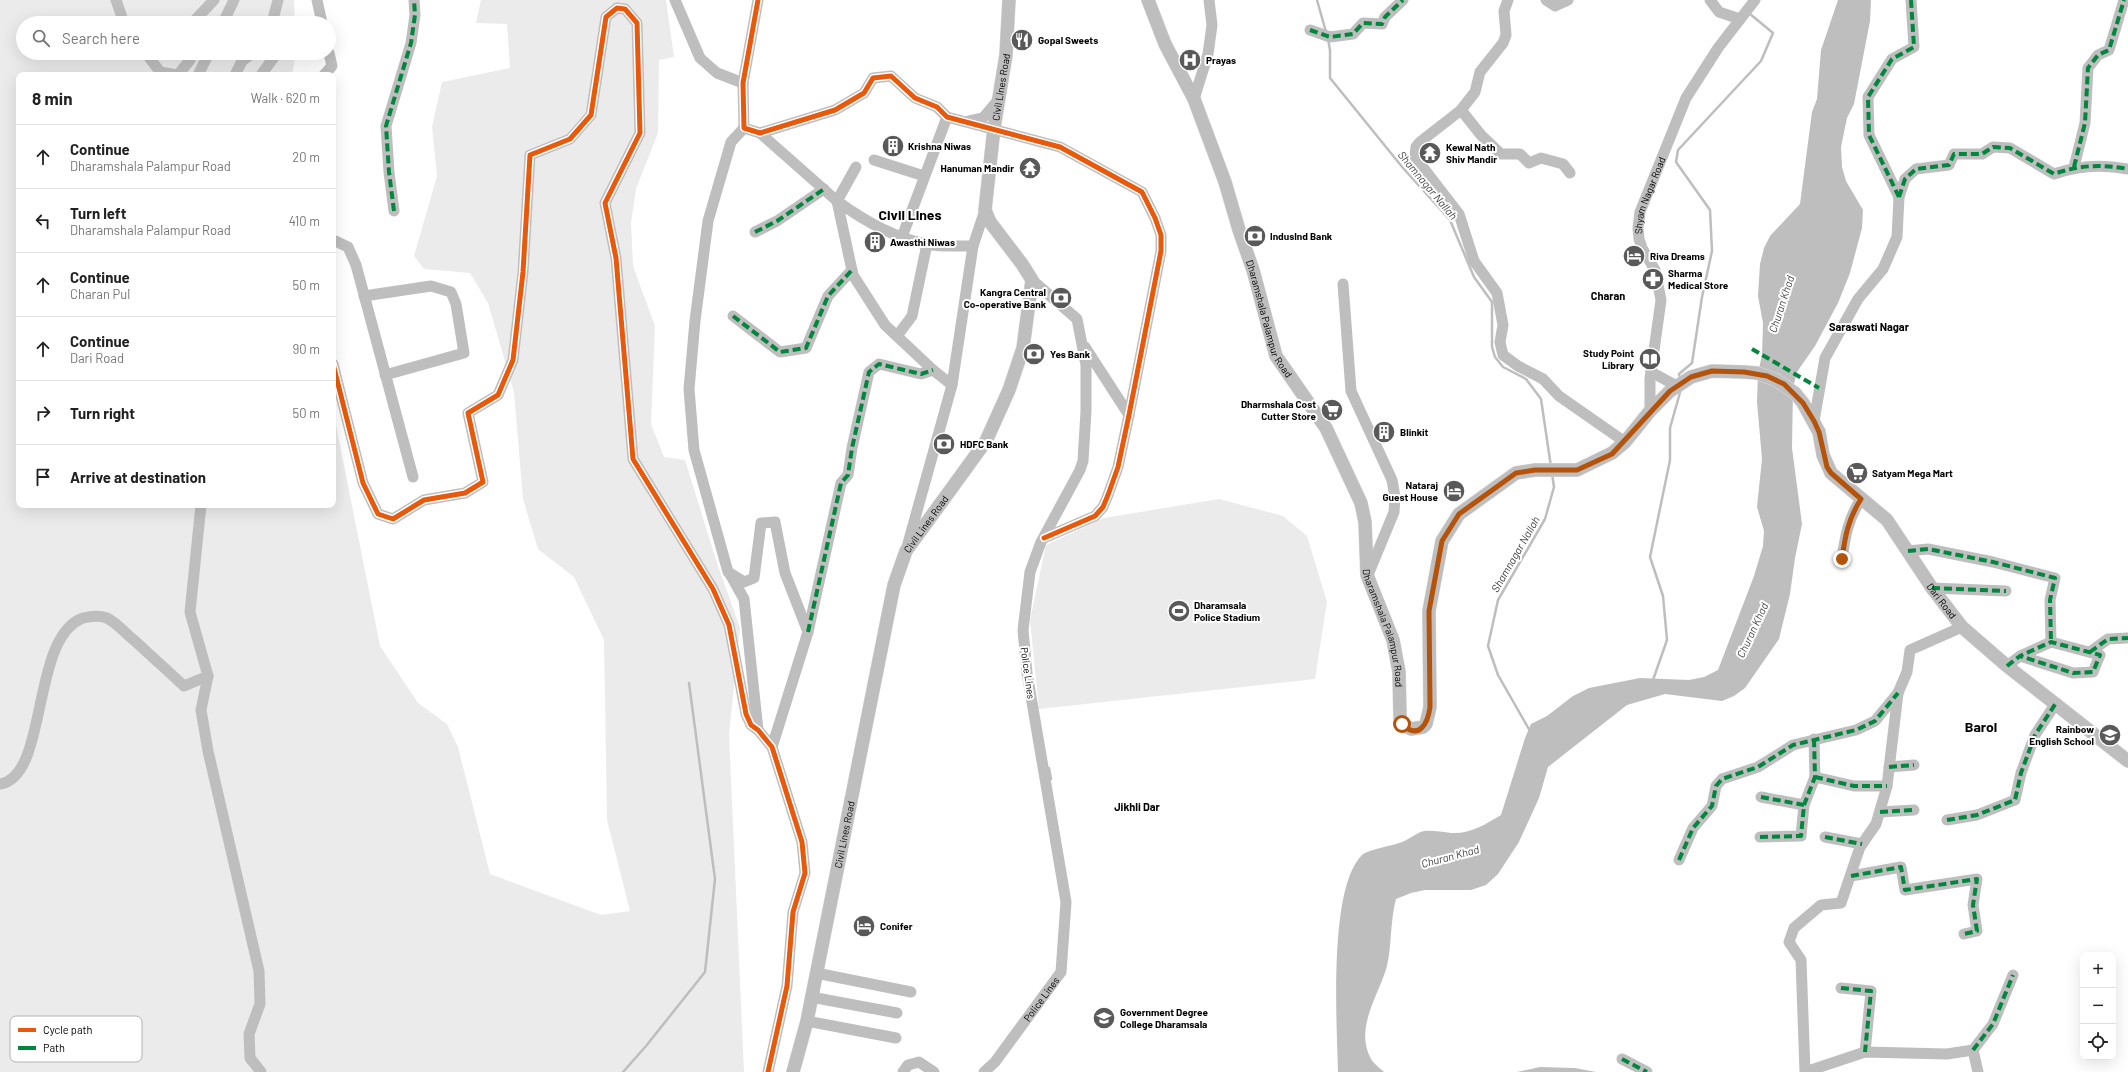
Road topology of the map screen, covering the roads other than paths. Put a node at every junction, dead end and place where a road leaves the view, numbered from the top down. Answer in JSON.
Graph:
{"nodes":[{"id":1,"x":116,"y":0,"type":"edge"},
{"id":2,"x":214,"y":0,"type":"edge"},
{"id":3,"x":234,"y":0,"type":"edge"},
{"id":4,"x":317,"y":0,"type":"edge"},
{"id":5,"x":414,"y":0,"type":"edge"},
{"id":6,"x":627,"y":0,"type":"edge"},
{"id":7,"x":675,"y":0,"type":"edge"},
{"id":8,"x":758,"y":0,"type":"edge"},
{"id":9,"x":1009,"y":0,"type":"edge"},
{"id":10,"x":1148,"y":0,"type":"edge"},
{"id":11,"x":1209,"y":0,"type":"edge"},
{"id":12,"x":1403,"y":0,"type":"edge"},
{"id":13,"x":1508,"y":0,"type":"edge"},
{"id":14,"x":1546,"y":0,"type":"edge"},
{"id":15,"x":1568,"y":0,"type":"edge"},
{"id":16,"x":1710,"y":0,"type":"edge"},
{"id":17,"x":1755,"y":0,"type":"edge"},
{"id":18,"x":1911,"y":0,"type":"edge"},
{"id":19,"x":2124,"y":0,"type":"edge"},
{"id":20,"x":277,"y":4,"type":"edge"},
{"id":21,"x":617,"y":8,"type":"junction"},
{"id":22,"x":122,"y":16,"type":"edge"},
{"id":23,"x":199,"y":16,"type":"edge"},
{"id":24,"x":226,"y":16,"type":"edge"},
{"id":25,"x":274,"y":16,"type":"edge"},
{"id":26,"x":280,"y":16,"type":"edge"},
{"id":27,"x":320,"y":16,"type":"edge"},
{"id":28,"x":1740,"y":19,"type":"junction"},
{"id":29,"x":1310,"y":30,"type":"dead end"},
{"id":30,"x":151,"y":60,"type":"edge"},
{"id":31,"x":190,"y":60,"type":"edge"},
{"id":32,"x":206,"y":60,"type":"edge"},
{"id":33,"x":243,"y":60,"type":"edge"},
{"id":34,"x":272,"y":60,"type":"edge"},
{"id":35,"x":331,"y":60,"type":"edge"},
{"id":36,"x":160,"y":72,"type":"edge"},
{"id":37,"x":180,"y":72,"type":"edge"},
{"id":38,"x":200,"y":72,"type":"edge"},
{"id":39,"x":236,"y":72,"type":"edge"},
{"id":40,"x":263,"y":72,"type":"edge"},
{"id":41,"x":327,"y":72,"type":"edge"},
{"id":42,"x":743,"y":83,"type":"junction"},
{"id":43,"x":1194,"y":98,"type":"junction"},
{"id":44,"x":999,"y":99,"type":"junction"},
{"id":45,"x":1461,"y":110,"type":"junction"},
{"id":46,"x":947,"y":117,"type":"junction"},
{"id":47,"x":966,"y":122,"type":"junction"},
{"id":48,"x":744,"y":128,"type":"junction"},
{"id":49,"x":994,"y":128,"type":"junction"},
{"id":50,"x":760,"y":133,"type":"junction"},
{"id":51,"x":874,"y":160,"type":"dead end"},
{"id":52,"x":856,"y":166,"type":"dead end"},
{"id":53,"x":2074,"y":167,"type":"junction"},
{"id":54,"x":2128,"y":169,"type":"edge"},
{"id":55,"x":1570,"y":173,"type":"dead end"},
{"id":56,"x":924,"y":176,"type":"junction"},
{"id":57,"x":824,"y":189,"type":"junction"},
{"id":58,"x":1899,"y":197,"type":"junction"},
{"id":59,"x":836,"y":201,"type":"junction"},
{"id":60,"x":985,"y":210,"type":"junction"},
{"id":61,"x":394,"y":211,"type":"dead end"},
{"id":62,"x":755,"y":232,"type":"dead end"},
{"id":63,"x":902,"y":237,"type":"junction"},
{"id":64,"x":336,"y":241,"type":"edge"},
{"id":65,"x":927,"y":244,"type":"junction"},
{"id":66,"x":973,"y":246,"type":"junction"},
{"id":67,"x":852,"y":270,"type":"junction"},
{"id":68,"x":1032,"y":280,"type":"junction"},
{"id":69,"x":1343,"y":284,"type":"dead end"},
{"id":70,"x":364,"y":296,"type":"junction"},
{"id":71,"x":733,"y":316,"type":"dead end"},
{"id":72,"x":897,"y":336,"type":"junction"},
{"id":73,"x":1082,"y":342,"type":"junction"},
{"id":74,"x":933,"y":370,"type":"junction"},
{"id":75,"x":1651,"y":372,"type":"junction"},
{"id":76,"x":385,"y":375,"type":"junction"},
{"id":77,"x":336,"y":376,"type":"edge"},
{"id":78,"x":952,"y":385,"type":"junction"},
{"id":79,"x":1677,"y":387,"type":"junction"},
{"id":80,"x":1803,"y":403,"type":"joint"},
{"id":81,"x":1650,"y":412,"type":"junction"},
{"id":82,"x":1130,"y":415,"type":"junction"},
{"id":83,"x":1814,"y":421,"type":"junction"},
{"id":84,"x":1625,"y":442,"type":"junction"},
{"id":85,"x":413,"y":477,"type":"dead end"},
{"id":86,"x":1861,"y":499,"type":"junction"},
{"id":87,"x":202,"y":508,"type":"edge"},
{"id":88,"x":1044,"y":538,"type":"junction"},
{"id":89,"x":906,"y":551,"type":"junction"},
{"id":90,"x":1908,"y":551,"type":"junction"},
{"id":91,"x":1842,"y":559,"type":"dead end"},
{"id":92,"x":728,"y":572,"type":"junction"},
{"id":93,"x":1367,"y":575,"type":"junction"},
{"id":94,"x":1932,"y":588,"type":"junction"},
{"id":95,"x":2006,"y":591,"type":"dead end"},
{"id":96,"x":1962,"y":627,"type":"junction"},
{"id":97,"x":808,"y":632,"type":"junction"},
{"id":98,"x":2128,"y":638,"type":"edge"},
{"id":99,"x":2051,"y":642,"type":"junction"},
{"id":100,"x":2090,"y":652,"type":"junction"},
{"id":101,"x":2020,"y":656,"type":"junction"},
{"id":102,"x":2007,"y":666,"type":"junction"},
{"id":103,"x":208,"y":676,"type":"junction"},
{"id":104,"x":1898,"y":693,"type":"junction"},
{"id":105,"x":2056,"y":704,"type":"junction"},
{"id":106,"x":758,"y":730,"type":"junction"},
{"id":107,"x":1814,"y":739,"type":"junction"},
{"id":108,"x":772,"y":747,"type":"junction"},
{"id":109,"x":2128,"y":761,"type":"edge"},
{"id":110,"x":1914,"y":765,"type":"dead end"},
{"id":111,"x":1889,"y":767,"type":"junction"},
{"id":112,"x":1815,"y":777,"type":"junction"},
{"id":113,"x":0,"y":784,"type":"edge"},
{"id":114,"x":1887,"y":786,"type":"junction"},
{"id":115,"x":1761,"y":797,"type":"dead end"},
{"id":116,"x":1804,"y":805,"type":"junction"},
{"id":117,"x":1914,"y":810,"type":"dead end"},
{"id":118,"x":1880,"y":812,"type":"junction"},
{"id":119,"x":1946,"y":820,"type":"dead end"},
{"id":120,"x":1760,"y":837,"type":"dead end"},
{"id":121,"x":1825,"y":837,"type":"dead end"},
{"id":122,"x":1862,"y":844,"type":"junction"},
{"id":123,"x":1679,"y":860,"type":"dead end"},
{"id":124,"x":1851,"y":876,"type":"junction"},
{"id":125,"x":1964,"y":934,"type":"dead end"},
{"id":126,"x":816,"y":973,"type":"junction"},
{"id":127,"x":2013,"y":975,"type":"dead end"},
{"id":128,"x":1841,"y":988,"type":"dead end"},
{"id":129,"x":911,"y":992,"type":"dead end"},
{"id":130,"x":811,"y":997,"type":"junction"},
{"id":131,"x":897,"y":1013,"type":"dead end"},
{"id":132,"x":807,"y":1021,"type":"junction"},
{"id":133,"x":896,"y":1038,"type":"dead end"},
{"id":134,"x":1973,"y":1050,"type":"junction"},
{"id":135,"x":1865,"y":1052,"type":"junction"},
{"id":136,"x":1622,"y":1059,"type":"dead end"},
{"id":137,"x":261,"y":1072,"type":"edge"},
{"id":138,"x":768,"y":1072,"type":"edge"},
{"id":139,"x":793,"y":1072,"type":"edge"},
{"id":140,"x":902,"y":1072,"type":"edge"},
{"id":141,"x":934,"y":1072,"type":"edge"},
{"id":142,"x":984,"y":1072,"type":"edge"},
{"id":143,"x":1647,"y":1072,"type":"edge"},
{"id":144,"x":1978,"y":1072,"type":"edge"}],
"edges":[{"from":1,"to":22,"type":"street"},
{"from":2,"to":23,"type":"street"},
{"from":3,"to":24,"type":"street"},
{"from":4,"to":27,"type":"street"},
{"from":5,"to":61,"type":"street"},
{"from":6,"to":21,"type":"street"},
{"from":7,"to":42,"type":"street"},
{"from":8,"to":42,"type":"street"},
{"from":9,"to":44,"type":"main road","name":"Civil Lines Road"},
{"from":10,"to":43,"type":"main road","name":"Dharamshala Palampur Road"},
{"from":11,"to":43,"type":"street"},
{"from":12,"to":29,"type":"street"},
{"from":13,"to":45,"type":"street"},
{"from":14,"to":15,"type":"street"},
{"from":16,"to":28,"type":"street"},
{"from":17,"to":28,"type":"street","name":"Shyam Nagar Road"},
{"from":18,"to":58,"type":"street"},
{"from":19,"to":53,"type":"street"},
{"from":20,"to":25,"type":"street"},
{"from":20,"to":26,"type":"street"},
{"from":21,"to":77,"type":"street"},
{"from":21,"to":106,"type":"street"},
{"from":28,"to":75,"type":"street","name":"Shyam Nagar Road"},
{"from":30,"to":36,"type":"street"},
{"from":31,"to":37,"type":"street"},
{"from":32,"to":38,"type":"street"},
{"from":33,"to":39,"type":"street"},
{"from":34,"to":40,"type":"street"},
{"from":35,"to":41,"type":"street"},
{"from":42,"to":48,"type":"street"},
{"from":43,"to":93,"type":"main road","name":"Dharamshala Palampur Road"},
{"from":44,"to":47,"type":"street"},
{"from":44,"to":49,"type":"main road","name":"Civil Lines Road"},
{"from":45,"to":55,"type":"street"},
{"from":45,"to":84,"type":"street"},
{"from":46,"to":47,"type":"street"},
{"from":46,"to":50,"type":"street"},
{"from":46,"to":56,"type":"street"},
{"from":47,"to":49,"type":"street"},
{"from":48,"to":50,"type":"street"},
{"from":48,"to":92,"type":"street"},
{"from":49,"to":60,"type":"main road","name":"Civil Lines Road"},
{"from":49,"to":82,"type":"street"},
{"from":50,"to":57,"type":"street"},
{"from":51,"to":56,"type":"street"},
{"from":52,"to":59,"type":"street"},
{"from":53,"to":54,"type":"street"},
{"from":53,"to":58,"type":"street"},
{"from":56,"to":63,"type":"street"},
{"from":57,"to":59,"type":"street"},
{"from":57,"to":62,"type":"street"},
{"from":58,"to":83,"type":"street"},
{"from":59,"to":63,"type":"street"},
{"from":59,"to":67,"type":"street"},
{"from":60,"to":66,"type":"street"},
{"from":60,"to":68,"type":"main road"},
{"from":63,"to":65,"type":"street"},
{"from":64,"to":70,"type":"street"},
{"from":65,"to":66,"type":"street"},
{"from":65,"to":72,"type":"street"},
{"from":66,"to":78,"type":"street"},
{"from":67,"to":71,"type":"street"},
{"from":67,"to":72,"type":"street"},
{"from":68,"to":73,"type":"street","name":"Police Lines"},
{"from":68,"to":89,"type":"main road","name":"Civil Lines Road"},
{"from":69,"to":93,"type":"street"},
{"from":70,"to":76,"type":"street"},
{"from":70,"to":76,"type":"street"},
{"from":72,"to":74,"type":"street"},
{"from":73,"to":82,"type":"street"},
{"from":73,"to":88,"type":"street","name":"Police Lines"},
{"from":74,"to":78,"type":"street"},
{"from":74,"to":97,"type":"street"},
{"from":75,"to":79,"type":"street"},
{"from":75,"to":81,"type":"street","name":"Shyam Nagar Road"},
{"from":76,"to":85,"type":"street"},
{"from":78,"to":89,"type":"street"},
{"from":79,"to":80,"type":"main road","name":"Dharamshala Palampur Road"},
{"from":79,"to":81,"type":"main road","name":"Dharamshala Palampur Road"},
{"from":80,"to":83,"type":"main road","name":"Dari Road"},
{"from":81,"to":84,"type":"main road","name":"Dharamshala Palampur Road"},
{"from":82,"to":88,"type":"street"},
{"from":83,"to":86,"type":"main road","name":"Dari Road"},
{"from":84,"to":93,"type":"main road","name":"Dharamshala Palampur Road"},
{"from":86,"to":90,"type":"main road","name":"Dari Road"},
{"from":86,"to":91,"type":"street"},
{"from":87,"to":103,"type":"street"},
{"from":88,"to":142,"type":"street","name":"Police Lines"},
{"from":89,"to":126,"type":"main road","name":"Civil Lines Road"},
{"from":90,"to":94,"type":"main road","name":"Dari Road"},
{"from":90,"to":99,"type":"street"},
{"from":92,"to":97,"type":"street"},
{"from":92,"to":106,"type":"street"},
{"from":94,"to":95,"type":"street"},
{"from":94,"to":96,"type":"main road","name":"Dari Road"},
{"from":96,"to":102,"type":"main road","name":"Dari Road"},
{"from":96,"to":104,"type":"street"},
{"from":97,"to":108,"type":"street"},
{"from":98,"to":100,"type":"street"},
{"from":99,"to":100,"type":"street"},
{"from":99,"to":101,"type":"street"},
{"from":100,"to":101,"type":"street"},
{"from":101,"to":102,"type":"street"},
{"from":102,"to":105,"type":"main road","name":"Dari Road"},
{"from":103,"to":113,"type":"street"},
{"from":103,"to":137,"type":"street"},
{"from":104,"to":107,"type":"street"},
{"from":104,"to":111,"type":"street"},
{"from":105,"to":109,"type":"main road","name":"Dari Road"},
{"from":105,"to":119,"type":"street"},
{"from":106,"to":108,"type":"street"},
{"from":107,"to":112,"type":"street"},
{"from":107,"to":123,"type":"street"},
{"from":108,"to":138,"type":"street"},
{"from":110,"to":111,"type":"street"},
{"from":111,"to":114,"type":"street"},
{"from":112,"to":114,"type":"street"},
{"from":112,"to":116,"type":"street"},
{"from":114,"to":118,"type":"street"},
{"from":115,"to":116,"type":"street"},
{"from":116,"to":120,"type":"street"},
{"from":117,"to":118,"type":"street"},
{"from":118,"to":122,"type":"street"},
{"from":121,"to":122,"type":"street"},
{"from":122,"to":124,"type":"street"},
{"from":124,"to":125,"type":"street"},
{"from":124,"to":135,"type":"street"},
{"from":126,"to":129,"type":"street"},
{"from":126,"to":130,"type":"main road","name":"Civil Lines Road"},
{"from":127,"to":134,"type":"street"},
{"from":128,"to":135,"type":"street"},
{"from":130,"to":131,"type":"street"},
{"from":130,"to":132,"type":"main road","name":"Civil Lines Road"},
{"from":132,"to":133,"type":"street"},
{"from":132,"to":139,"type":"main road","name":"Civil Lines Road"},
{"from":134,"to":135,"type":"street"},
{"from":134,"to":144,"type":"street"},
{"from":136,"to":143,"type":"street"},
{"from":140,"to":141,"type":"street"}]}
